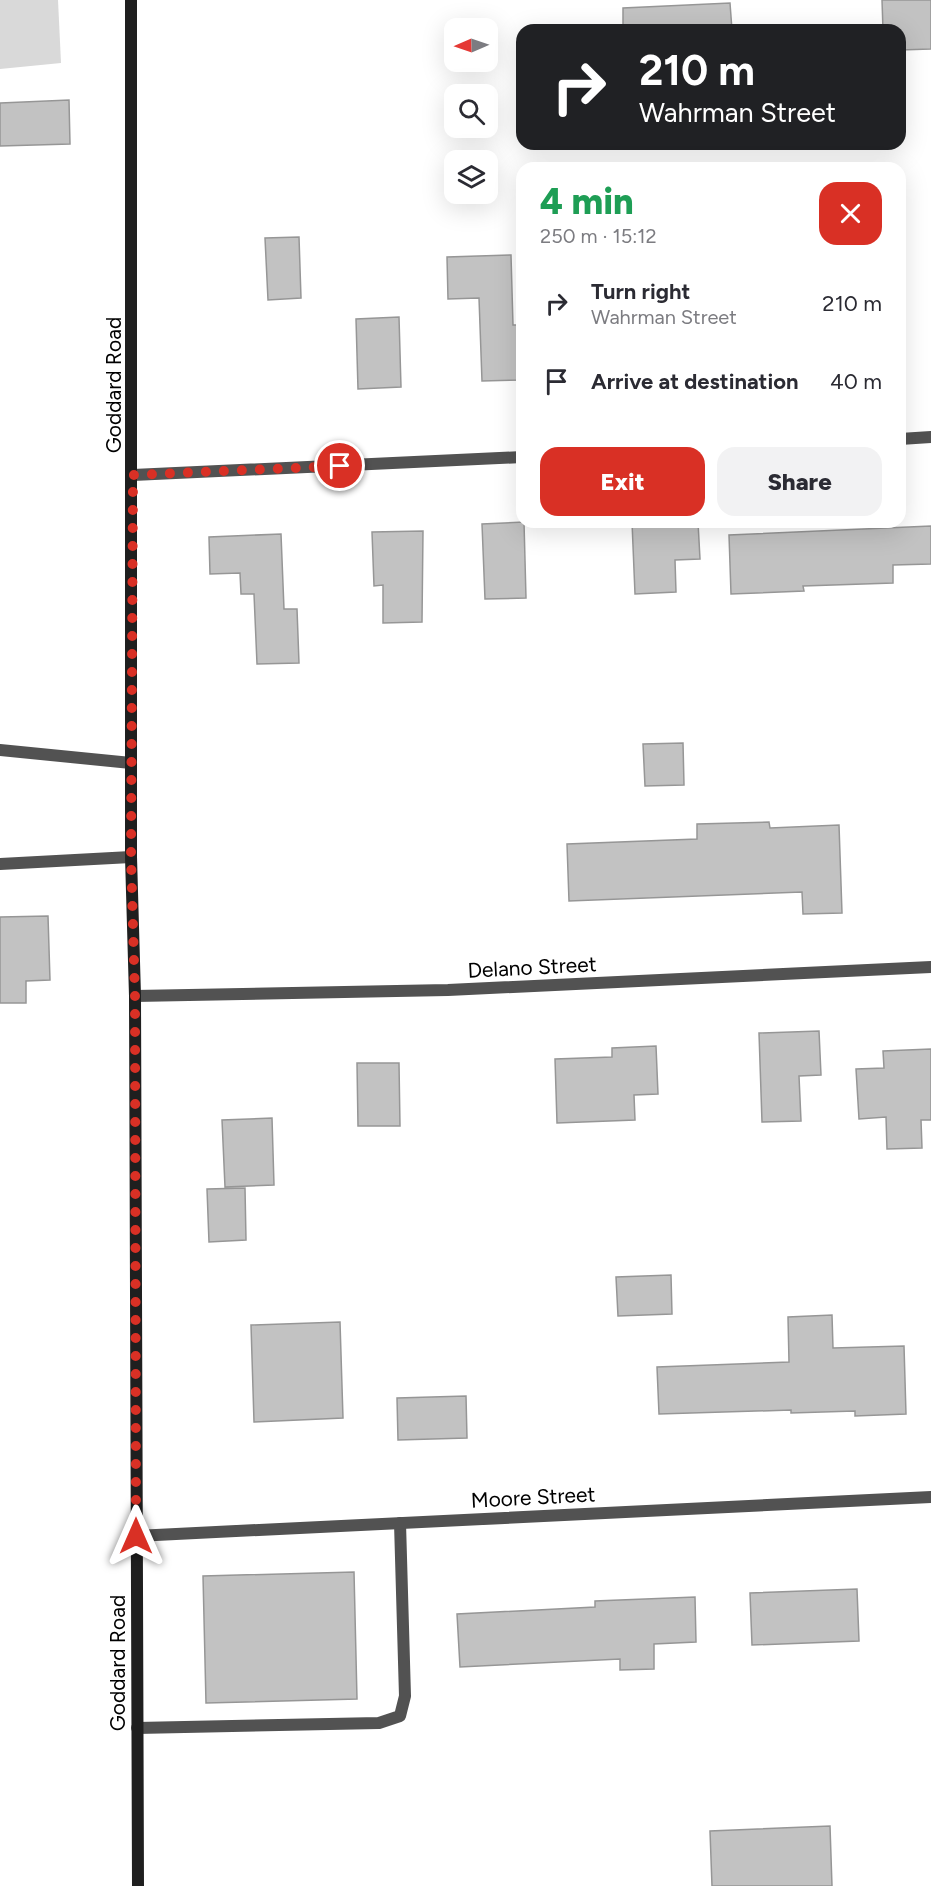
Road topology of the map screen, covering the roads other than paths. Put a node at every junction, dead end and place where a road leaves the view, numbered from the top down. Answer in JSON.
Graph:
{"nodes":[{"id":1,"x":131,"y":0,"type":"edge"},
{"id":2,"x":931,"y":437,"type":"edge"},
{"id":3,"x":906,"y":439,"type":"edge"},
{"id":4,"x":516,"y":457,"type":"edge"},
{"id":5,"x":133,"y":475,"type":"junction"},
{"id":6,"x":0,"y":750,"type":"edge"},
{"id":7,"x":131,"y":764,"type":"junction"},
{"id":8,"x":131,"y":857,"type":"junction"},
{"id":9,"x":0,"y":864,"type":"edge"},
{"id":10,"x":931,"y":968,"type":"edge"},
{"id":11,"x":135,"y":996,"type":"junction"},
{"id":12,"x":931,"y":1497,"type":"edge"},
{"id":13,"x":400,"y":1523,"type":"junction"},
{"id":14,"x":136,"y":1536,"type":"junction"},
{"id":15,"x":137,"y":1728,"type":"junction"},
{"id":16,"x":138,"y":1886,"type":"edge"}],
"edges":[{"from":1,"to":5,"type":"main road","name":"Goddard Road"},
{"from":2,"to":3,"type":"street"},
{"from":4,"to":5,"type":"street"},
{"from":5,"to":7,"type":"main road","name":"Goddard Road"},
{"from":6,"to":7,"type":"street"},
{"from":7,"to":8,"type":"main road","name":"Goddard Road"},
{"from":8,"to":9,"type":"street"},
{"from":8,"to":11,"type":"main road","name":"Goddard Road"},
{"from":10,"to":11,"type":"street","name":"Delano Street"},
{"from":11,"to":14,"type":"main road","name":"Goddard Road"},
{"from":12,"to":13,"type":"street","name":"Moore Street"},
{"from":13,"to":14,"type":"street","name":"Moore Street"},
{"from":13,"to":15,"type":"street"},
{"from":14,"to":15,"type":"main road","name":"Goddard Road"},
{"from":15,"to":16,"type":"main road","name":"Goddard Road"}]}
